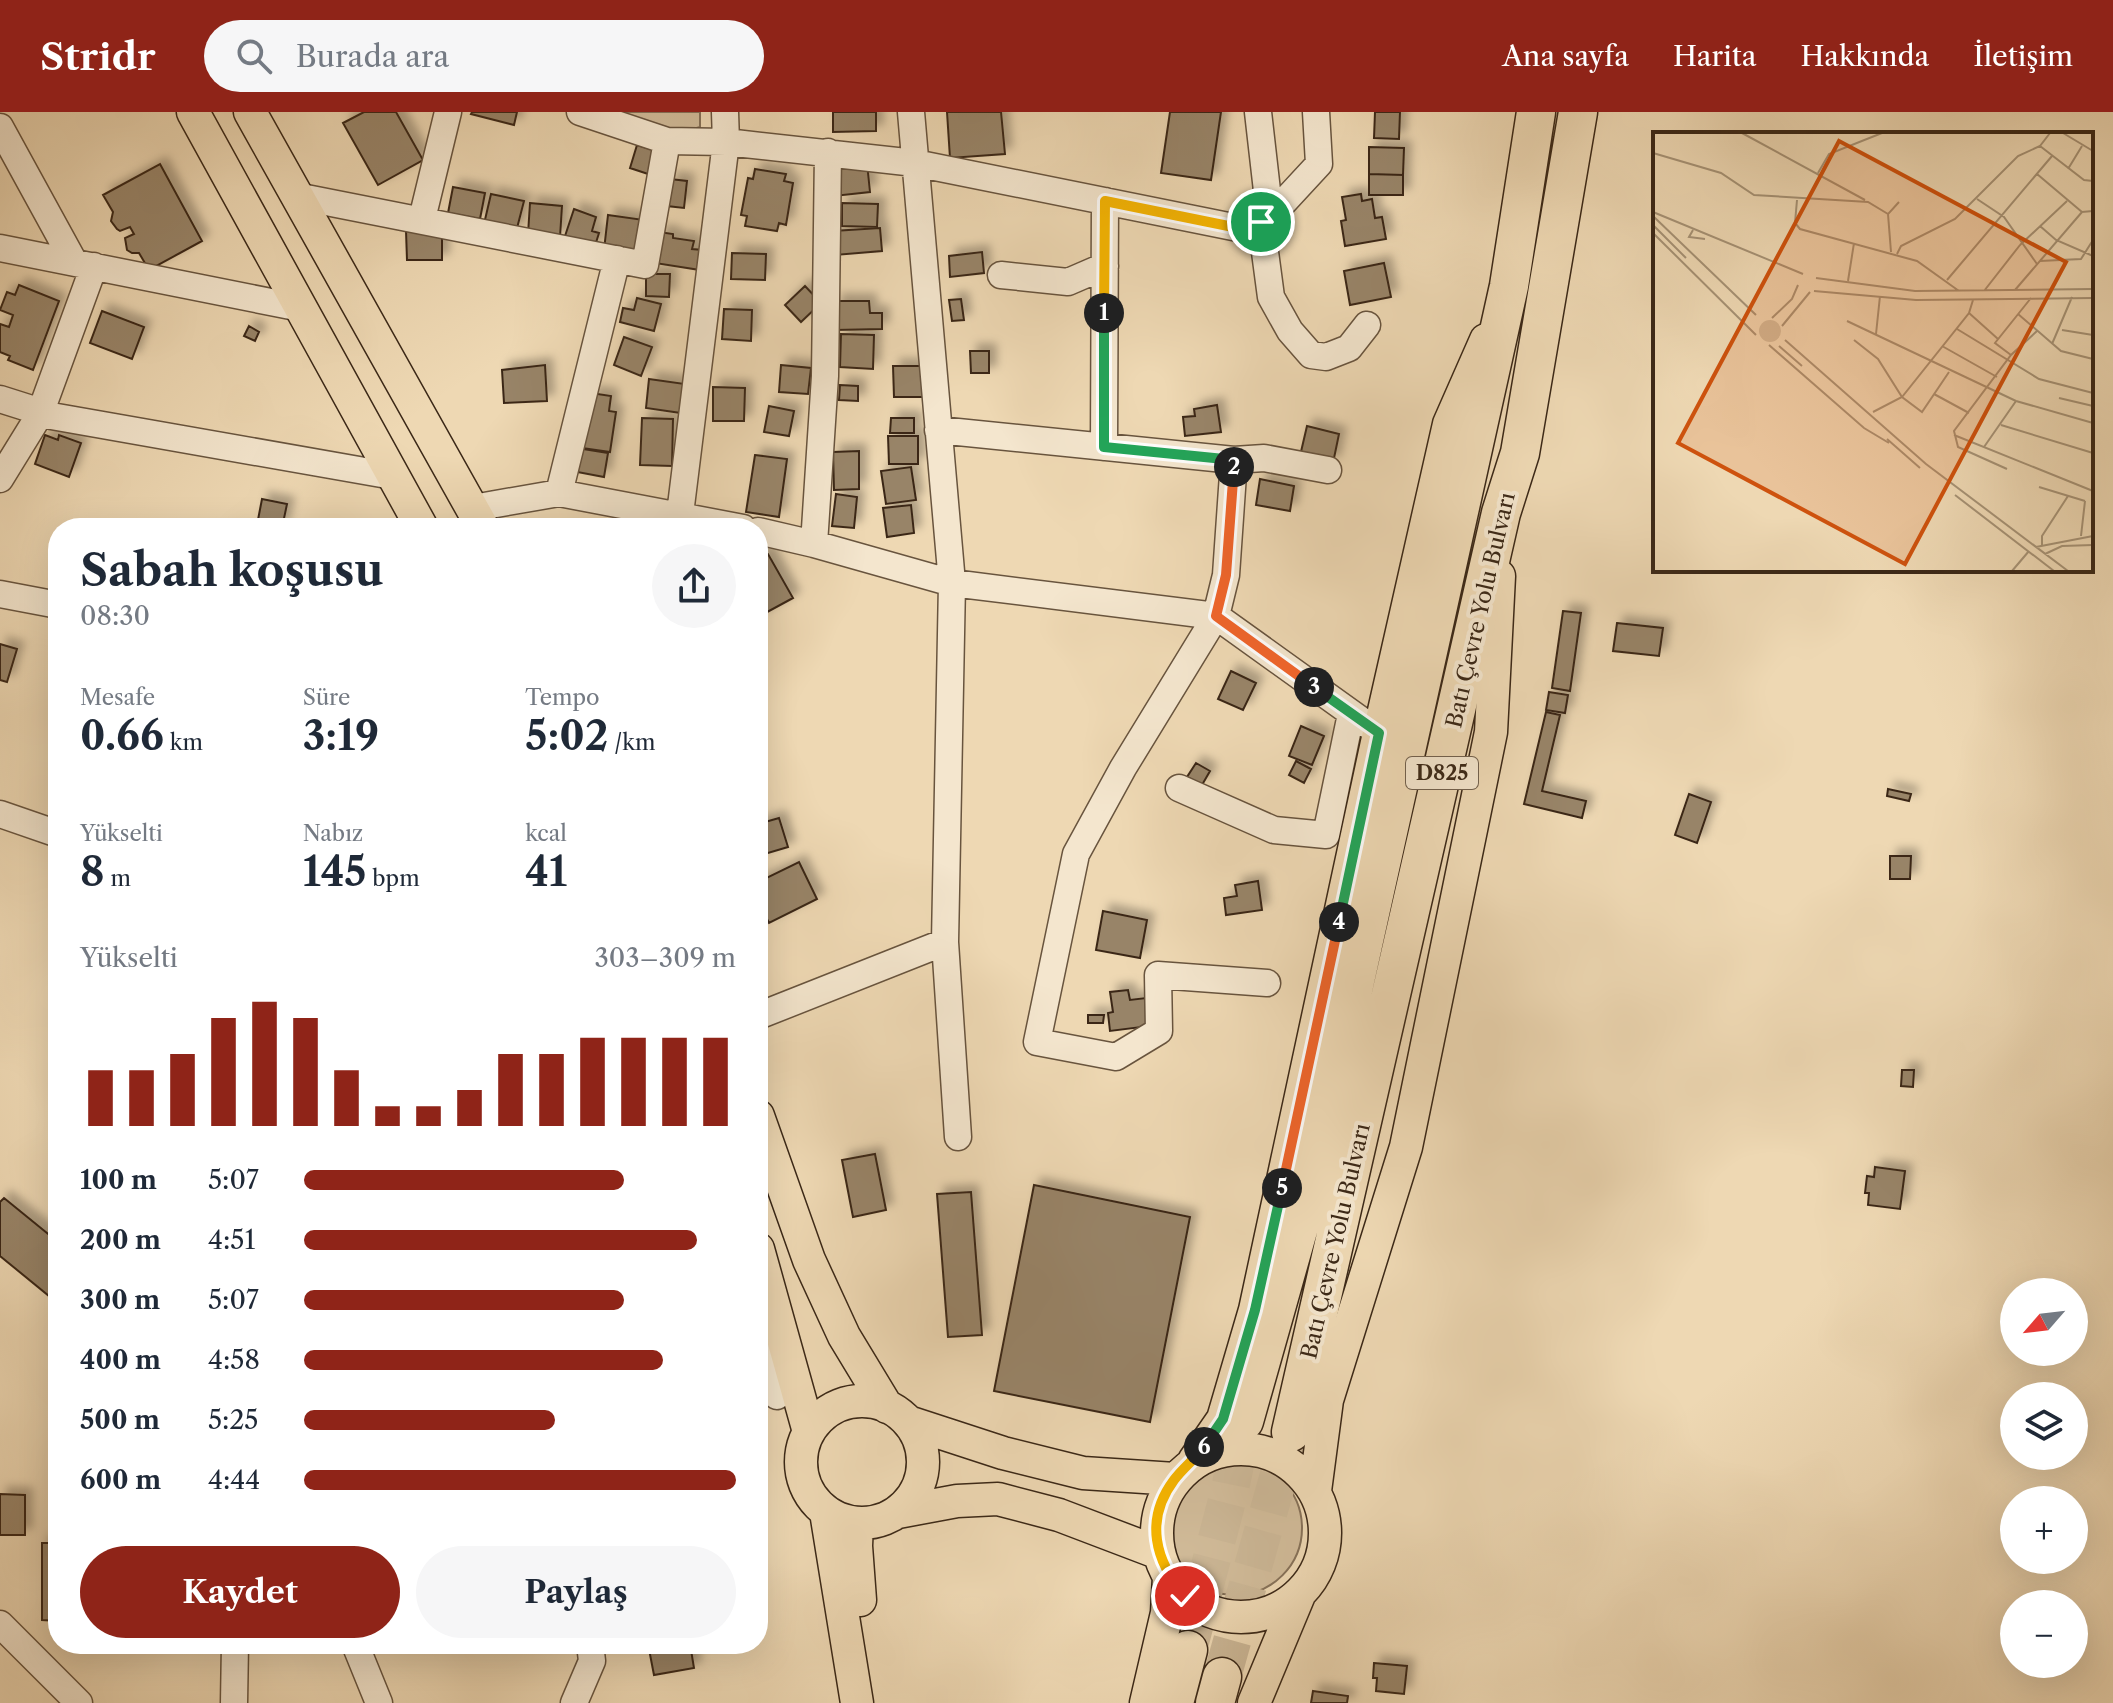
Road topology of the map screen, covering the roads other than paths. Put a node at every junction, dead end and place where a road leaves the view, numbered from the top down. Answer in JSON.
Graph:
{"nodes":[{"id":1,"x":193,"y":112,"type":"edge"},
{"id":2,"x":250,"y":112,"type":"edge"},
{"id":3,"x":448,"y":112,"type":"edge"},
{"id":4,"x":580,"y":112,"type":"edge"},
{"id":5,"x":725,"y":112,"type":"edge"},
{"id":6,"x":911,"y":112,"type":"edge"},
{"id":7,"x":1258,"y":112,"type":"edge"},
{"id":8,"x":1316,"y":112,"type":"edge"},
{"id":9,"x":1536,"y":112,"type":"edge"},
{"id":10,"x":1578,"y":112,"type":"edge"},
{"id":11,"x":0,"y":127,"type":"edge"},
{"id":12,"x":667,"y":141,"type":"junction"},
{"id":13,"x":726,"y":142,"type":"junction"},
{"id":14,"x":828,"y":152,"type":"junction"},
{"id":15,"x":915,"y":163,"type":"junction"},
{"id":16,"x":296,"y":196,"type":"junction"},
{"id":17,"x":1105,"y":201,"type":"junction"},
{"id":18,"x":422,"y":219,"type":"junction"},
{"id":19,"x":1265,"y":220,"type":"junction"},
{"id":20,"x":0,"y":248,"type":"edge"},
{"id":21,"x":617,"y":259,"type":"junction"},
{"id":22,"x":84,"y":264,"type":"junction"},
{"id":23,"x":1105,"y":266,"type":"junction"},
{"id":24,"x":1001,"y":275,"type":"dead end"},
{"id":25,"x":1509,"y":286,"type":"junction"},
{"id":26,"x":301,"y":308,"type":"junction"},
{"id":27,"x":1367,"y":325,"type":"dead end"},
{"id":28,"x":0,"y":399,"type":"edge"},
{"id":29,"x":41,"y":413,"type":"junction"},
{"id":30,"x":938,"y":430,"type":"junction"},
{"id":31,"x":1104,"y":447,"type":"junction"},
{"id":32,"x":1234,"y":460,"type":"junction"},
{"id":33,"x":1328,"y":470,"type":"dead end"},
{"id":34,"x":393,"y":476,"type":"junction"},
{"id":35,"x":0,"y":479,"type":"edge"},
{"id":36,"x":559,"y":493,"type":"junction"},
{"id":37,"x":1501,"y":513,"type":"junction"},
{"id":38,"x":680,"y":514,"type":"junction"},
{"id":39,"x":416,"y":518,"type":"edge"},
{"id":40,"x":478,"y":518,"type":"edge"},
{"id":41,"x":698,"y":518,"type":"edge"},
{"id":42,"x":768,"y":533,"type":"edge"},
{"id":43,"x":814,"y":544,"type":"junction"},
{"id":44,"x":952,"y":583,"type":"junction"},
{"id":45,"x":0,"y":594,"type":"edge"},
{"id":46,"x":48,"y":603,"type":"edge"},
{"id":47,"x":1216,"y":616,"type":"junction"},
{"id":48,"x":1351,"y":714,"type":"junction"},
{"id":49,"x":1379,"y":733,"type":"junction"},
{"id":50,"x":1179,"y":788,"type":"dead end"},
{"id":51,"x":0,"y":814,"type":"edge"},
{"id":52,"x":48,"y":831,"type":"edge"},
{"id":53,"x":945,"y":942,"type":"junction"},
{"id":54,"x":1267,"y":983,"type":"dead end"},
{"id":55,"x":768,"y":1012,"type":"edge"},
{"id":56,"x":958,"y":1137,"type":"dead end"},
{"id":57,"x":768,"y":1144,"type":"edge"},
{"id":58,"x":768,"y":1285,"type":"edge"},
{"id":59,"x":768,"y":1361,"type":"edge"},
{"id":60,"x":777,"y":1396,"type":"dead end"},
{"id":61,"x":898,"y":1414,"type":"junction"},
{"id":62,"x":1244,"y":1421,"type":"tunnel mouth"},
{"id":63,"x":809,"y":1432,"type":"junction"},
{"id":64,"x":1291,"y":1432,"type":"tunnel mouth"},
{"id":65,"x":1185,"y":1470,"type":"junction"},
{"id":66,"x":1315,"y":1491,"type":"junction"},
{"id":67,"x":826,"y":1512,"type":"junction"},
{"id":68,"x":898,"y":1512,"type":"junction"},
{"id":69,"x":857,"y":1523,"type":"junction"},
{"id":70,"x":1164,"y":1565,"type":"junction"},
{"id":71,"x":1299,"y":1595,"type":"junction"},
{"id":72,"x":0,"y":1624,"type":"edge"},
{"id":73,"x":1188,"y":1650,"type":"tunnel mouth"},
{"id":74,"x":235,"y":1654,"type":"edge"},
{"id":75,"x":359,"y":1654,"type":"edge"},
{"id":76,"x":591,"y":1654,"type":"edge"},
{"id":77,"x":79,"y":1703,"type":"edge"},
{"id":78,"x":234,"y":1703,"type":"edge"},
{"id":79,"x":379,"y":1703,"type":"edge"},
{"id":80,"x":574,"y":1703,"type":"edge"},
{"id":81,"x":857,"y":1703,"type":"edge"},
{"id":82,"x":871,"y":1703,"type":"edge"},
{"id":83,"x":1146,"y":1703,"type":"edge"},
{"id":84,"x":1174,"y":1703,"type":"edge"},
{"id":85,"x":1254,"y":1703,"type":"edge"}],
"edges":[{"from":1,"to":26,"type":"main road"},
{"from":2,"to":16,"type":"main road"},
{"from":3,"to":18,"type":"street"},
{"from":4,"to":12,"type":"street"},
{"from":5,"to":13,"type":"street"},
{"from":6,"to":15,"type":"street"},
{"from":7,"to":19,"type":"street"},
{"from":8,"to":19,"type":"street"},
{"from":9,"to":25,"type":"highway","name":"Batı Çevre Yolu Bulvarı","number":"D825"},
{"from":10,"to":37,"type":"highway","name":"Batı Çevre Yolu Bulvarı","number":"D825"},
{"from":11,"to":22,"type":"street"},
{"from":12,"to":13,"type":"street"},
{"from":12,"to":21,"type":"street"},
{"from":13,"to":14,"type":"street"},
{"from":13,"to":38,"type":"street"},
{"from":14,"to":15,"type":"street"},
{"from":14,"to":43,"type":"street"},
{"from":15,"to":17,"type":"street"},
{"from":15,"to":30,"type":"street"},
{"from":16,"to":18,"type":"street"},
{"from":16,"to":40,"type":"main road"},
{"from":17,"to":19,"type":"street"},
{"from":17,"to":23,"type":"street"},
{"from":18,"to":21,"type":"street"},
{"from":19,"to":27,"type":"street"},
{"from":20,"to":22,"type":"street"},
{"from":21,"to":36,"type":"street"},
{"from":22,"to":26,"type":"street"},
{"from":22,"to":29,"type":"street"},
{"from":23,"to":24,"type":"street"},
{"from":23,"to":31,"type":"street"},
{"from":25,"to":49,"type":"main road"},
{"from":25,"to":62,"type":"highway","name":"Batı Çevre Yolu Bulvarı","number":"D825"},
{"from":26,"to":34,"type":"main road"},
{"from":28,"to":29,"type":"street"},
{"from":29,"to":34,"type":"street"},
{"from":29,"to":35,"type":"street"},
{"from":30,"to":31,"type":"street"},
{"from":30,"to":44,"type":"street"},
{"from":31,"to":32,"type":"street"},
{"from":32,"to":33,"type":"street"},
{"from":32,"to":47,"type":"street"},
{"from":34,"to":39,"type":"main road"},
{"from":36,"to":38,"type":"street"},
{"from":36,"to":40,"type":"street"},
{"from":37,"to":64,"type":"highway","name":"Batı Çevre Yolu Bulvarı","number":"D825"},
{"from":37,"to":66,"type":"main road"},
{"from":38,"to":41,"type":"street"},
{"from":42,"to":43,"type":"street"},
{"from":43,"to":44,"type":"street"},
{"from":44,"to":47,"type":"street"},
{"from":44,"to":53,"type":"street"},
{"from":45,"to":46,"type":"street"},
{"from":47,"to":48,"type":"street"},
{"from":47,"to":54,"type":"street"},
{"from":48,"to":49,"type":"street"},
{"from":48,"to":50,"type":"street"},
{"from":49,"to":65,"type":"main road"},
{"from":51,"to":52,"type":"street"},
{"from":53,"to":55,"type":"street"},
{"from":53,"to":56,"type":"street"},
{"from":57,"to":61,"type":"main road"},
{"from":58,"to":63,"type":"main road"},
{"from":59,"to":60,"type":"street"},
{"from":61,"to":63,"type":"main road"},
{"from":61,"to":65,"type":"main road"},
{"from":61,"to":68,"type":"main road"},
{"from":63,"to":67,"type":"main road"},
{"from":65,"to":66,"type":"main road"},
{"from":65,"to":70,"type":"main road"},
{"from":66,"to":71,"type":"main road"},
{"from":67,"to":69,"type":"main road"},
{"from":67,"to":81,"type":"main road"},
{"from":68,"to":69,"type":"main road"},
{"from":68,"to":70,"type":"main road"},
{"from":69,"to":82,"type":"main road"},
{"from":70,"to":71,"type":"main road"},
{"from":70,"to":83,"type":"main road"},
{"from":71,"to":85,"type":"main road"},
{"from":72,"to":77,"type":"street"},
{"from":73,"to":84,"type":"highway"},
{"from":74,"to":78,"type":"street"},
{"from":75,"to":79,"type":"street"},
{"from":76,"to":80,"type":"street"}]}
